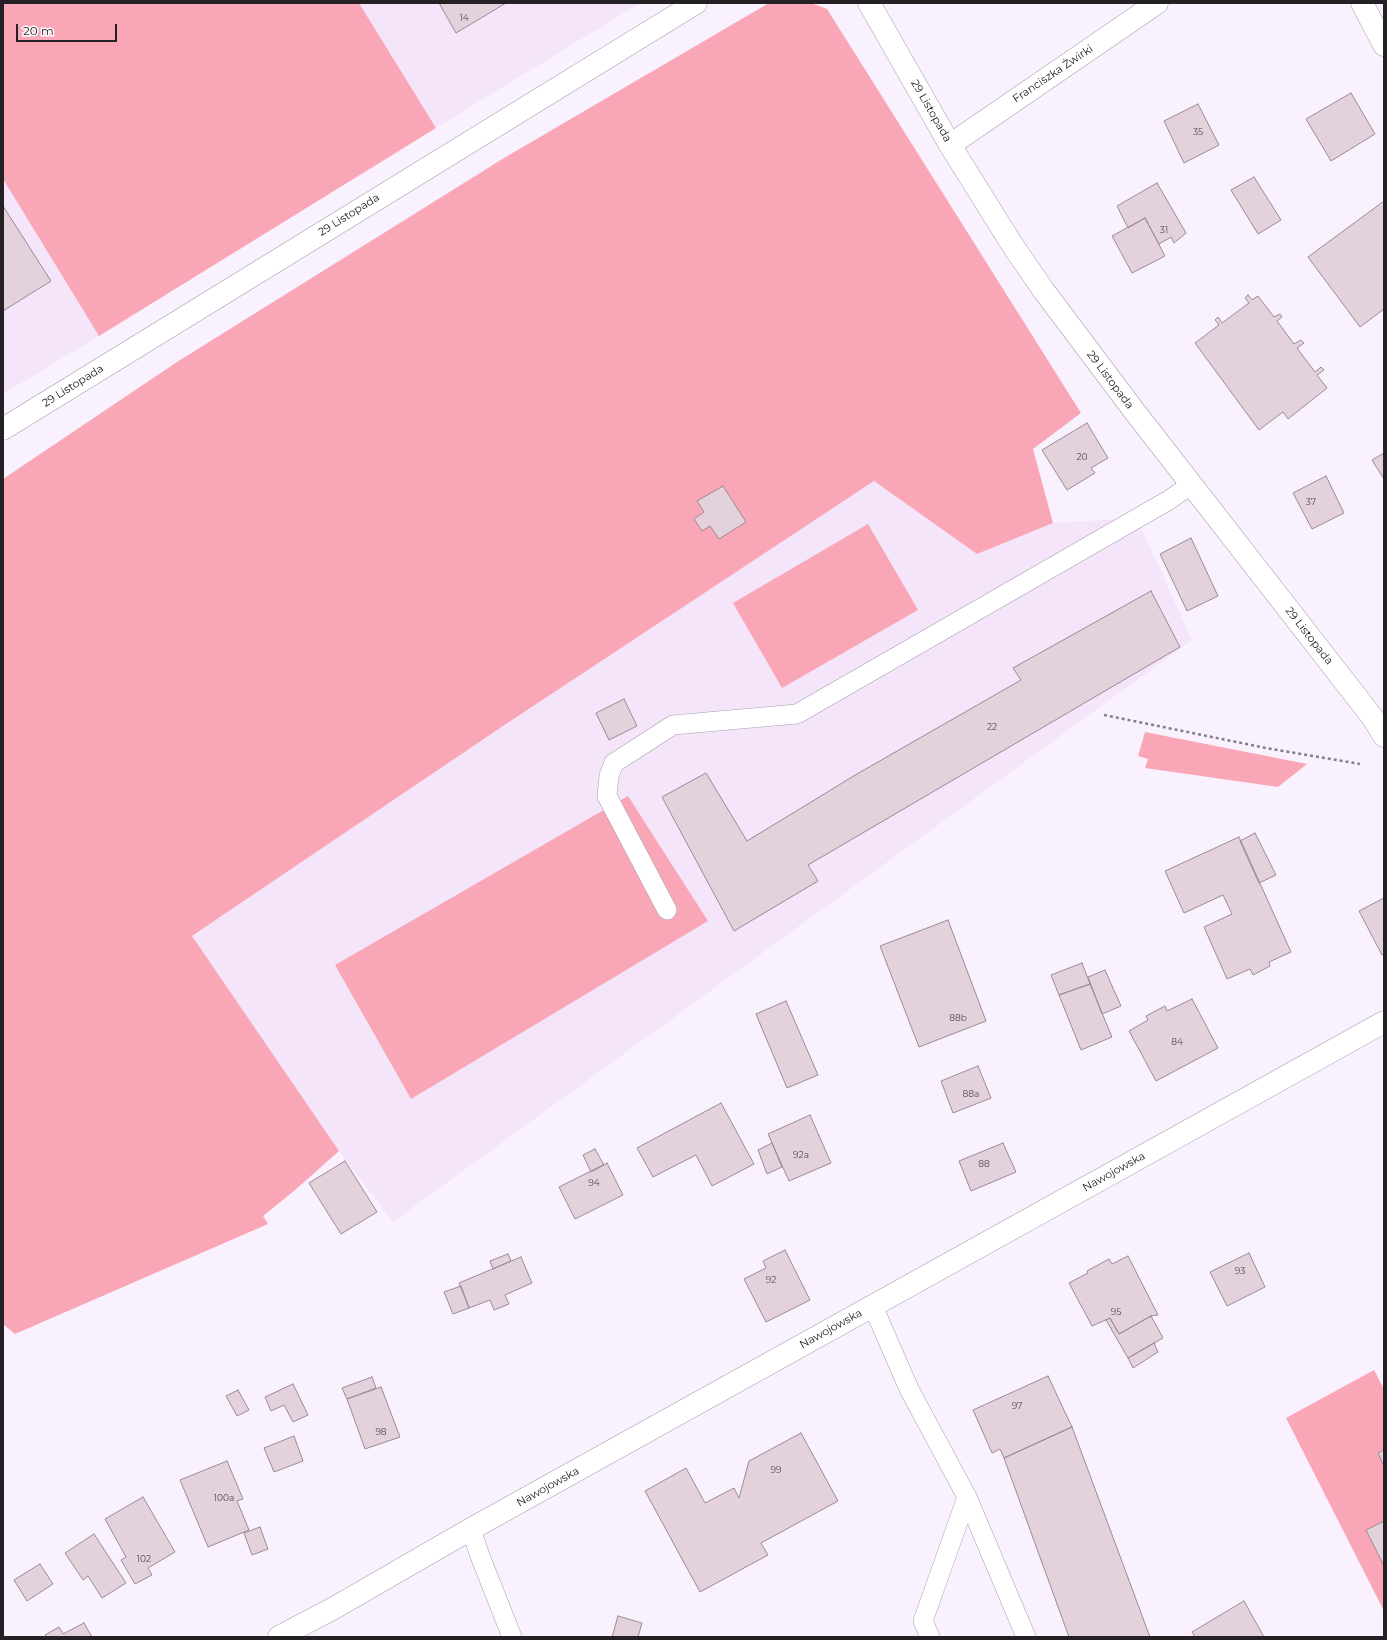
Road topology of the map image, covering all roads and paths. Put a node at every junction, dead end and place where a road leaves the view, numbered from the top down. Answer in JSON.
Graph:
{"nodes":[{"id":1,"x":696,"y":3,"type":"edge"},
{"id":2,"x":869,"y":3,"type":"edge"},
{"id":3,"x":1157,"y":3,"type":"edge"},
{"id":4,"x":1362,"y":3,"type":"edge"},
{"id":5,"x":1384,"y":45,"type":"edge"},
{"id":6,"x":950,"y":146,"type":"junction"},
{"id":7,"x":3,"y":429,"type":"edge"},
{"id":8,"x":1192,"y":484,"type":"junction"},
{"id":9,"x":1104,"y":715,"type":"dead end"},
{"id":10,"x":1384,"y":736,"type":"edge"},
{"id":11,"x":1360,"y":764,"type":"dead end"},
{"id":12,"x":667,"y":910,"type":"dead end"},
{"id":13,"x":1384,"y":1022,"type":"edge"},
{"id":14,"x":873,"y":1306,"type":"junction"},
{"id":15,"x":967,"y":1497,"type":"junction"},
{"id":16,"x":472,"y":1529,"type":"junction"},
{"id":17,"x":279,"y":1637,"type":"edge"},
{"id":18,"x":512,"y":1637,"type":"edge"},
{"id":19,"x":930,"y":1637,"type":"edge"},
{"id":20,"x":1026,"y":1637,"type":"edge"}],
"edges":[{"from":1,"to":7,"type":"street","name":"29 Listopada"},
{"from":2,"to":6,"type":"street","name":"29 Listopada"},
{"from":3,"to":6,"type":"street","name":"Franciszka Żwirki"},
{"from":4,"to":5,"type":"street"},
{"from":6,"to":8,"type":"street","name":"29 Listopada"},
{"from":8,"to":10,"type":"street","name":"29 Listopada"},
{"from":8,"to":12,"type":"lane"},
{"from":9,"to":11,"type":"path"},
{"from":13,"to":14,"type":"street","name":"Nawojowska"},
{"from":14,"to":15,"type":"lane"},
{"from":14,"to":16,"type":"street","name":"Nawojowska"},
{"from":15,"to":19,"type":"lane"},
{"from":15,"to":20,"type":"lane"},
{"from":16,"to":17,"type":"street","name":"Nawojowska"},
{"from":16,"to":18,"type":"lane"}]}
